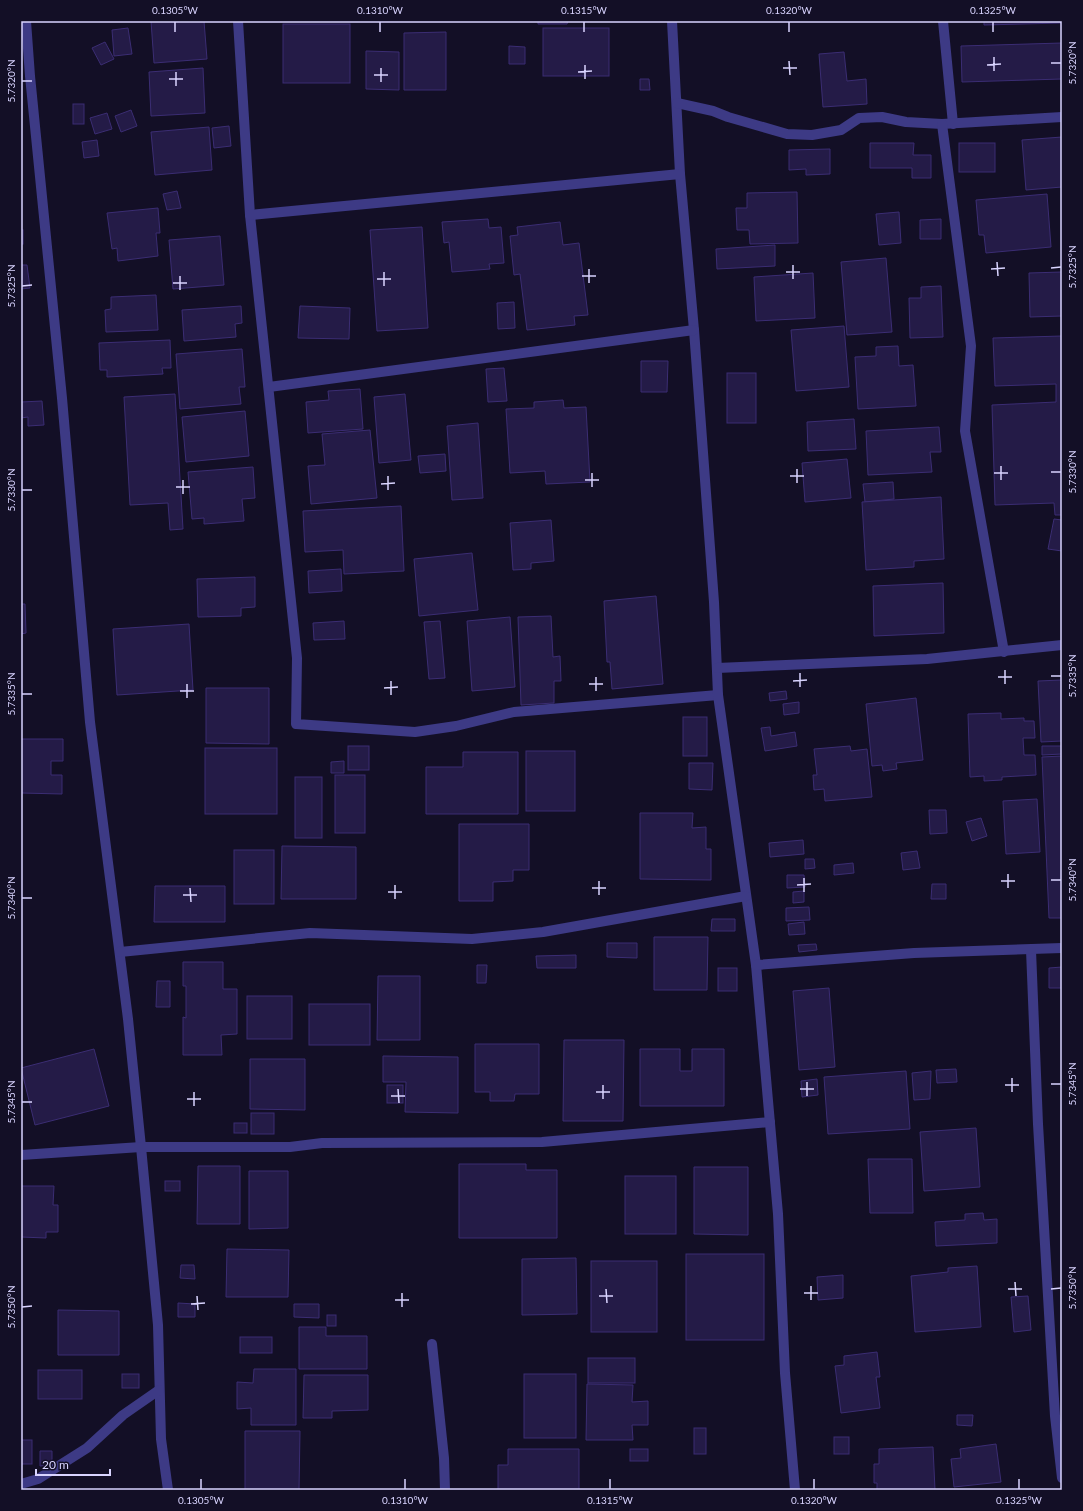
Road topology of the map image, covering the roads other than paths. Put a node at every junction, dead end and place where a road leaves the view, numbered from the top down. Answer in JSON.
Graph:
{"nodes":[{"id":1,"x":26,"y":21,"type":"edge"},
{"id":2,"x":238,"y":21,"type":"edge"},
{"id":3,"x":672,"y":21,"type":"edge"},
{"id":4,"x":943,"y":21,"type":"edge"},
{"id":5,"x":25,"y":77,"type":"edge"},
{"id":6,"x":677,"y":103,"type":"junction"},
{"id":7,"x":1062,"y":117,"type":"edge"},
{"id":8,"x":942,"y":124,"type":"junction"},
{"id":9,"x":953,"y":124,"type":"junction"},
{"id":10,"x":680,"y":174,"type":"junction"},
{"id":11,"x":250,"y":215,"type":"junction"},
{"id":12,"x":694,"y":330,"type":"junction"},
{"id":13,"x":269,"y":388,"type":"junction"},
{"id":14,"x":1062,"y":645,"type":"edge"},
{"id":15,"x":1004,"y":652,"type":"junction"},
{"id":16,"x":717,"y":668,"type":"junction"},
{"id":17,"x":718,"y":695,"type":"junction"},
{"id":18,"x":746,"y":896,"type":"junction"},
{"id":19,"x":1062,"y":948,"type":"edge"},
{"id":20,"x":1031,"y":950,"type":"junction"},
{"id":21,"x":120,"y":952,"type":"junction"},
{"id":22,"x":756,"y":965,"type":"junction"},
{"id":23,"x":770,"y":1122,"type":"junction"},
{"id":24,"x":141,"y":1147,"type":"junction"},
{"id":25,"x":21,"y":1155,"type":"edge"},
{"id":26,"x":432,"y":1344,"type":"dead end"},
{"id":27,"x":159,"y":1390,"type":"junction"},
{"id":28,"x":1062,"y":1478,"type":"edge"},
{"id":29,"x":21,"y":1484,"type":"edge"},
{"id":30,"x":168,"y":1490,"type":"edge"},
{"id":31,"x":446,"y":1490,"type":"edge"},
{"id":32,"x":795,"y":1490,"type":"edge"}],
"edges":[{"from":1,"to":5,"type":"street"},
{"from":2,"to":11,"type":"street"},
{"from":3,"to":6,"type":"street"},
{"from":4,"to":9,"type":"street"},
{"from":5,"to":21,"type":"street"},
{"from":6,"to":8,"type":"street"},
{"from":6,"to":10,"type":"street"},
{"from":7,"to":9,"type":"street"},
{"from":8,"to":9,"type":"street"},
{"from":8,"to":15,"type":"street"},
{"from":10,"to":11,"type":"street"},
{"from":10,"to":12,"type":"street"},
{"from":11,"to":13,"type":"street"},
{"from":12,"to":13,"type":"street"},
{"from":12,"to":16,"type":"street"},
{"from":13,"to":17,"type":"street"},
{"from":14,"to":15,"type":"street"},
{"from":15,"to":16,"type":"street"},
{"from":16,"to":17,"type":"street"},
{"from":17,"to":18,"type":"street"},
{"from":18,"to":21,"type":"street"},
{"from":18,"to":22,"type":"street"},
{"from":19,"to":20,"type":"street"},
{"from":20,"to":22,"type":"street"},
{"from":20,"to":28,"type":"street"},
{"from":21,"to":24,"type":"street"},
{"from":22,"to":23,"type":"street"},
{"from":23,"to":24,"type":"street"},
{"from":23,"to":32,"type":"street"},
{"from":24,"to":25,"type":"street"},
{"from":24,"to":27,"type":"street"},
{"from":26,"to":31,"type":"street"},
{"from":27,"to":29,"type":"street"},
{"from":27,"to":30,"type":"street"}]}
